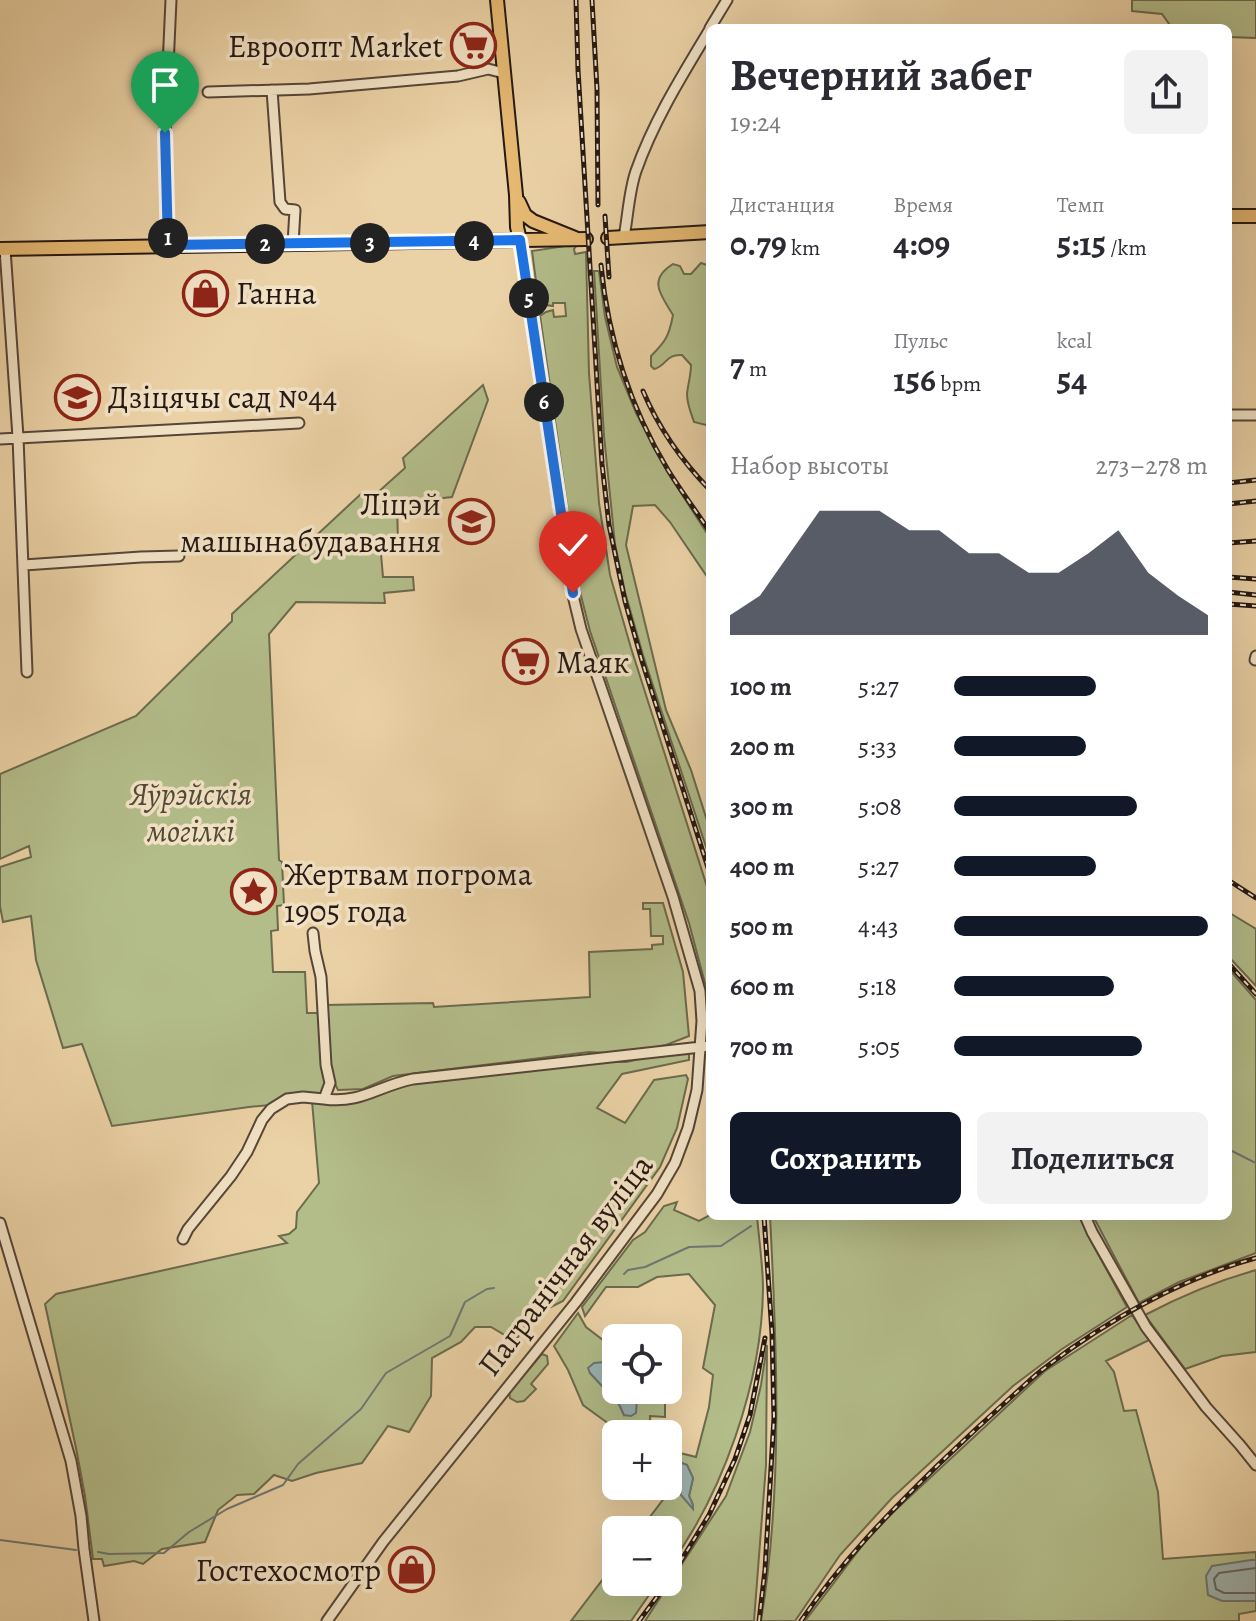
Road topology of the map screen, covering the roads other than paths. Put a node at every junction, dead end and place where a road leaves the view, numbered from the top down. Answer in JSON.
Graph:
{"nodes":[{"id":1,"x":171,"y":0,"type":"edge"},
{"id":2,"x":497,"y":0,"type":"edge"},
{"id":3,"x":727,"y":0,"type":"edge"},
{"id":4,"x":712,"y":24,"type":"edge"},
{"id":5,"x":706,"y":35,"type":"edge"},
{"id":6,"x":504,"y":73,"type":"junction"},
{"id":7,"x":272,"y":90,"type":"junction"},
{"id":8,"x":208,"y":92,"type":"dead end"},
{"id":9,"x":516,"y":195,"type":"junction"},
{"id":10,"x":1232,"y":216,"type":"edge"},
{"id":11,"x":1256,"y":216,"type":"edge"},
{"id":12,"x":706,"y":232,"type":"edge"},
{"id":13,"x":624,"y":237,"type":"junction"},
{"id":14,"x":592,"y":239,"type":"junction"},
{"id":15,"x":520,"y":240,"type":"junction"},
{"id":16,"x":293,"y":244,"type":"junction"},
{"id":17,"x":168,"y":245,"type":"junction"},
{"id":18,"x":3,"y":249,"type":"edge"},
{"id":19,"x":1232,"y":415,"type":"edge"},
{"id":20,"x":1256,"y":415,"type":"edge"},
{"id":21,"x":299,"y":423,"type":"dead end"},
{"id":22,"x":18,"y":437,"type":"junction"},
{"id":23,"x":0,"y":439,"type":"edge"},
{"id":24,"x":179,"y":556,"type":"dead end"},
{"id":25,"x":24,"y":565,"type":"junction"},
{"id":26,"x":27,"y":672,"type":"dead end"},
{"id":27,"x":313,"y":933,"type":"dead end"},
{"id":28,"x":705,"y":1046,"type":"edge"},
{"id":29,"x":324,"y":1099,"type":"junction"},
{"id":30,"x":1087,"y":1220,"type":"edge"},
{"id":31,"x":0,"y":1223,"type":"edge"},
{"id":32,"x":183,"y":1239,"type":"dead end"},
{"id":33,"x":1256,"y":1465,"type":"edge"},
{"id":34,"x":94,"y":1621,"type":"edge"},
{"id":35,"x":327,"y":1621,"type":"edge"}],
"edges":[{"from":1,"to":17,"type":"street"},
{"from":2,"to":6,"type":"main road","name":"Пагранічная вуліца"},
{"from":3,"to":4,"type":"street"},
{"from":5,"to":13,"type":"street"},
{"from":6,"to":7,"type":"street"},
{"from":6,"to":9,"type":"main road","name":"Пагранічная вуліца"},
{"from":7,"to":8,"type":"street"},
{"from":7,"to":16,"type":"street"},
{"from":9,"to":14,"type":"main road"},
{"from":9,"to":15,"type":"main road","name":"Пагранічная вуліца"},
{"from":10,"to":11,"type":"main road"},
{"from":12,"to":13,"type":"main road"},
{"from":13,"to":14,"type":"main road"},
{"from":14,"to":15,"type":"main road"},
{"from":15,"to":16,"type":"main road"},
{"from":15,"to":28,"type":"street","name":"Пагранічная вуліца"},
{"from":16,"to":17,"type":"main road"},
{"from":17,"to":18,"type":"main road"},
{"from":18,"to":22,"type":"street"},
{"from":19,"to":20,"type":"street"},
{"from":21,"to":22,"type":"street"},
{"from":22,"to":23,"type":"street"},
{"from":22,"to":25,"type":"street"},
{"from":24,"to":25,"type":"street"},
{"from":25,"to":26,"type":"street"},
{"from":27,"to":29,"type":"street"},
{"from":28,"to":29,"type":"street"},
{"from":28,"to":35,"type":"street","name":"Пагранічная вуліца"},
{"from":29,"to":32,"type":"street"},
{"from":30,"to":33,"type":"street"},
{"from":31,"to":34,"type":"street"}]}
